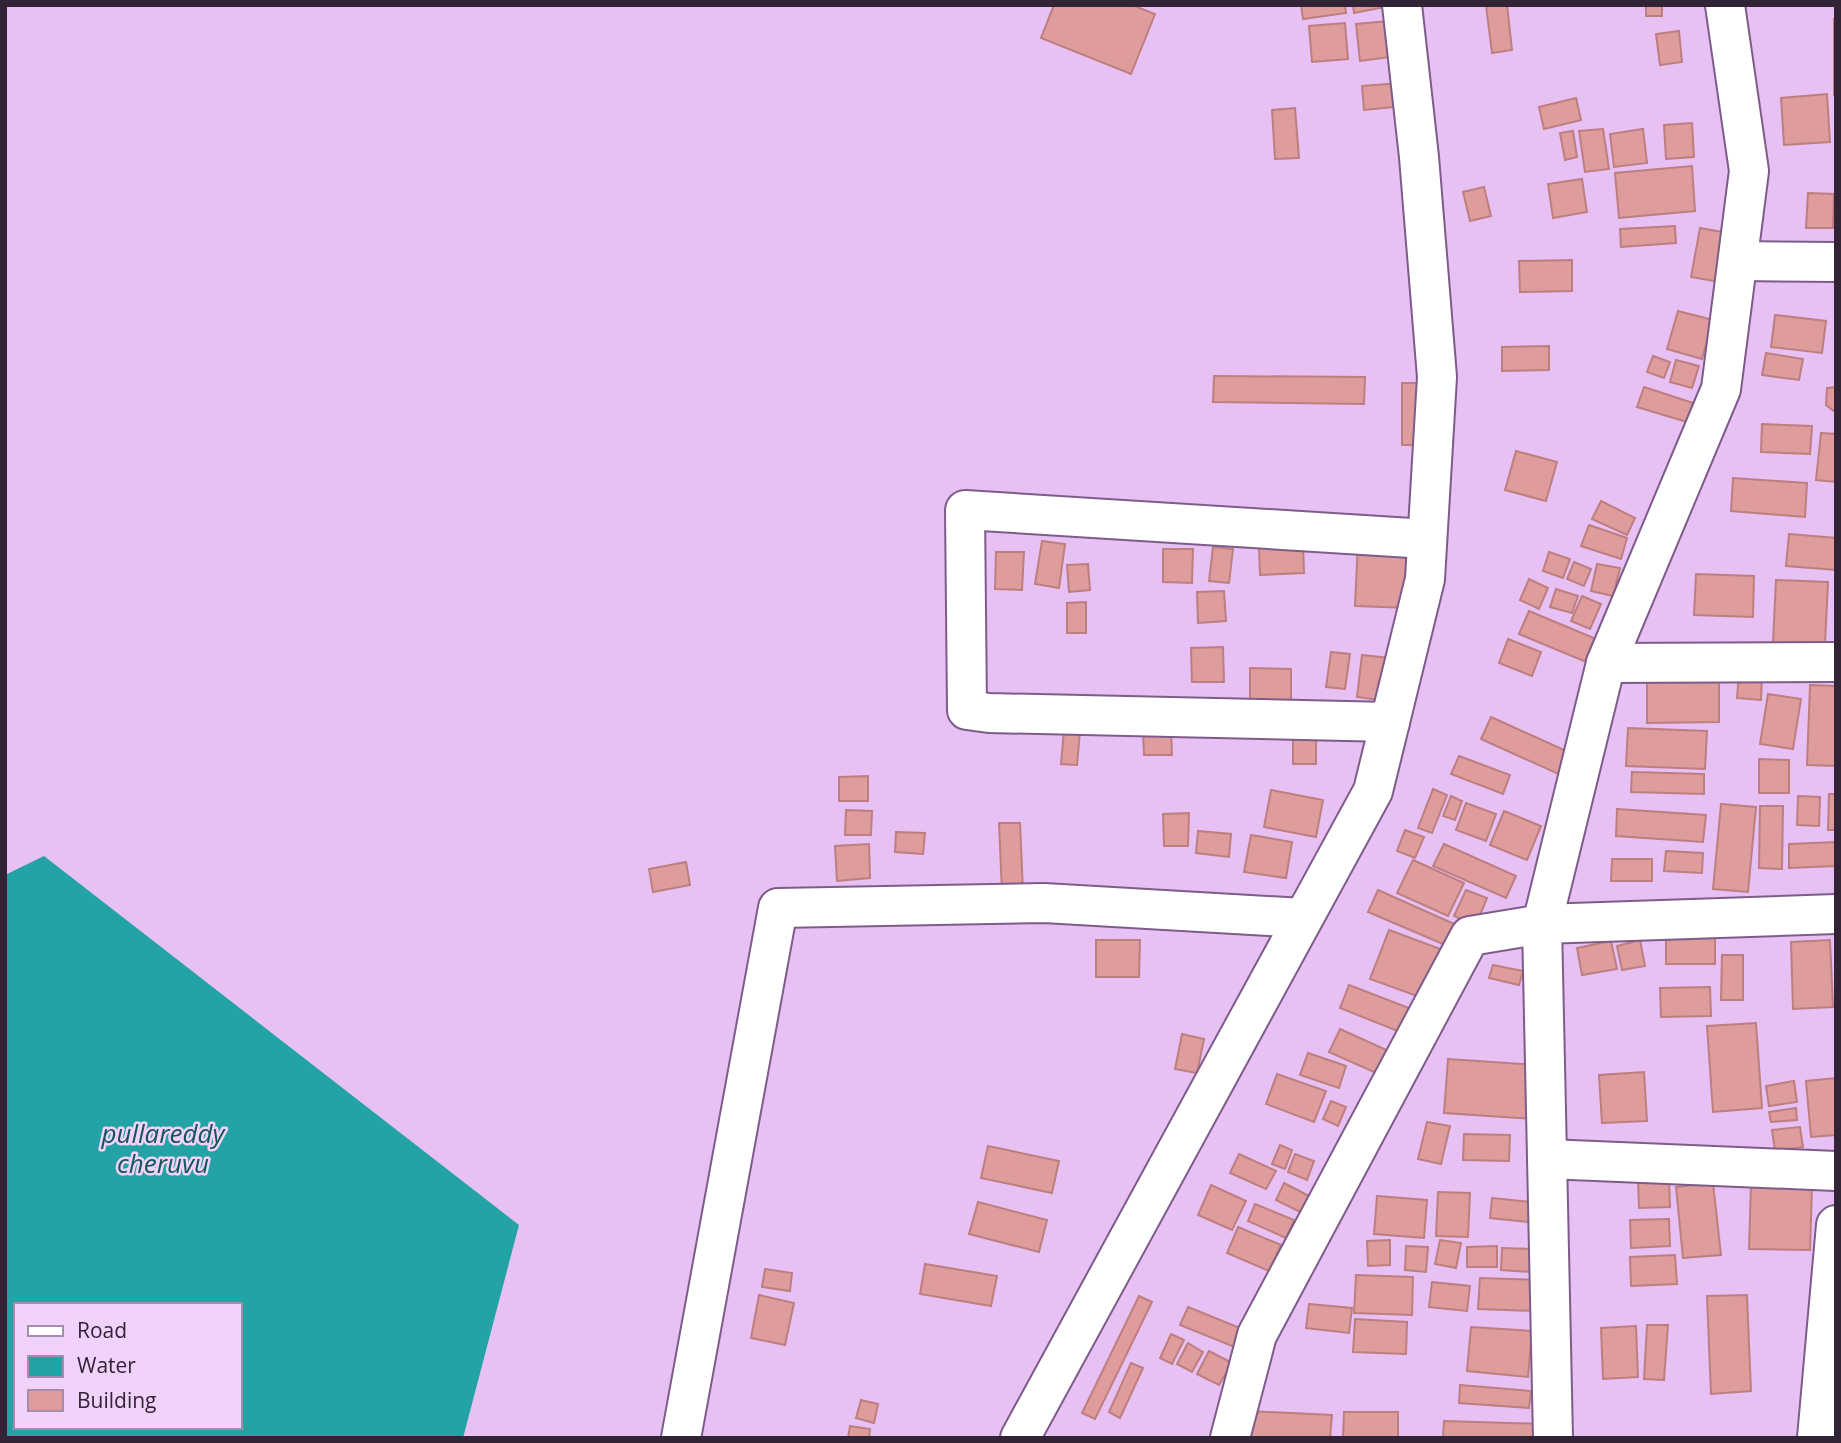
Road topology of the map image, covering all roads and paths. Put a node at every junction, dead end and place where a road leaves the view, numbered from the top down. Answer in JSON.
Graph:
{"nodes":[{"id":1,"x":1402,"y":5,"type":"edge"},
{"id":2,"x":1725,"y":5,"type":"edge"},
{"id":3,"x":1738,"y":261,"type":"junction"},
{"id":4,"x":1836,"y":262,"type":"edge"},
{"id":5,"x":1427,"y":539,"type":"junction"},
{"id":6,"x":1606,"y":663,"type":"junction"},
{"id":7,"x":1836,"y":663,"type":"edge"},
{"id":8,"x":1390,"y":722,"type":"junction"},
{"id":9,"x":1836,"y":914,"type":"edge"},
{"id":10,"x":1303,"y":919,"type":"junction"},
{"id":11,"x":1542,"y":924,"type":"junction"},
{"id":12,"x":1547,"y":1159,"type":"junction"},
{"id":13,"x":1836,"y":1171,"type":"edge"},
{"id":14,"x":1836,"y":1225,"type":"edge"},
{"id":15,"x":681,"y":1438,"type":"edge"},
{"id":16,"x":1020,"y":1438,"type":"edge"},
{"id":17,"x":1230,"y":1438,"type":"edge"},
{"id":18,"x":1553,"y":1438,"type":"edge"},
{"id":19,"x":1817,"y":1438,"type":"edge"}],
"edges":[{"from":1,"to":5,"type":"street"},
{"from":2,"to":3,"type":"street"},
{"from":3,"to":4,"type":"street"},
{"from":3,"to":6,"type":"street"},
{"from":5,"to":8,"type":"street"},
{"from":5,"to":8,"type":"street"},
{"from":6,"to":7,"type":"street"},
{"from":6,"to":11,"type":"street"},
{"from":8,"to":10,"type":"street"},
{"from":9,"to":11,"type":"street"},
{"from":10,"to":15,"type":"street"},
{"from":10,"to":16,"type":"street"},
{"from":11,"to":12,"type":"street"},
{"from":11,"to":17,"type":"street"},
{"from":12,"to":13,"type":"street"},
{"from":12,"to":18,"type":"street"},
{"from":14,"to":19,"type":"street"}]}
